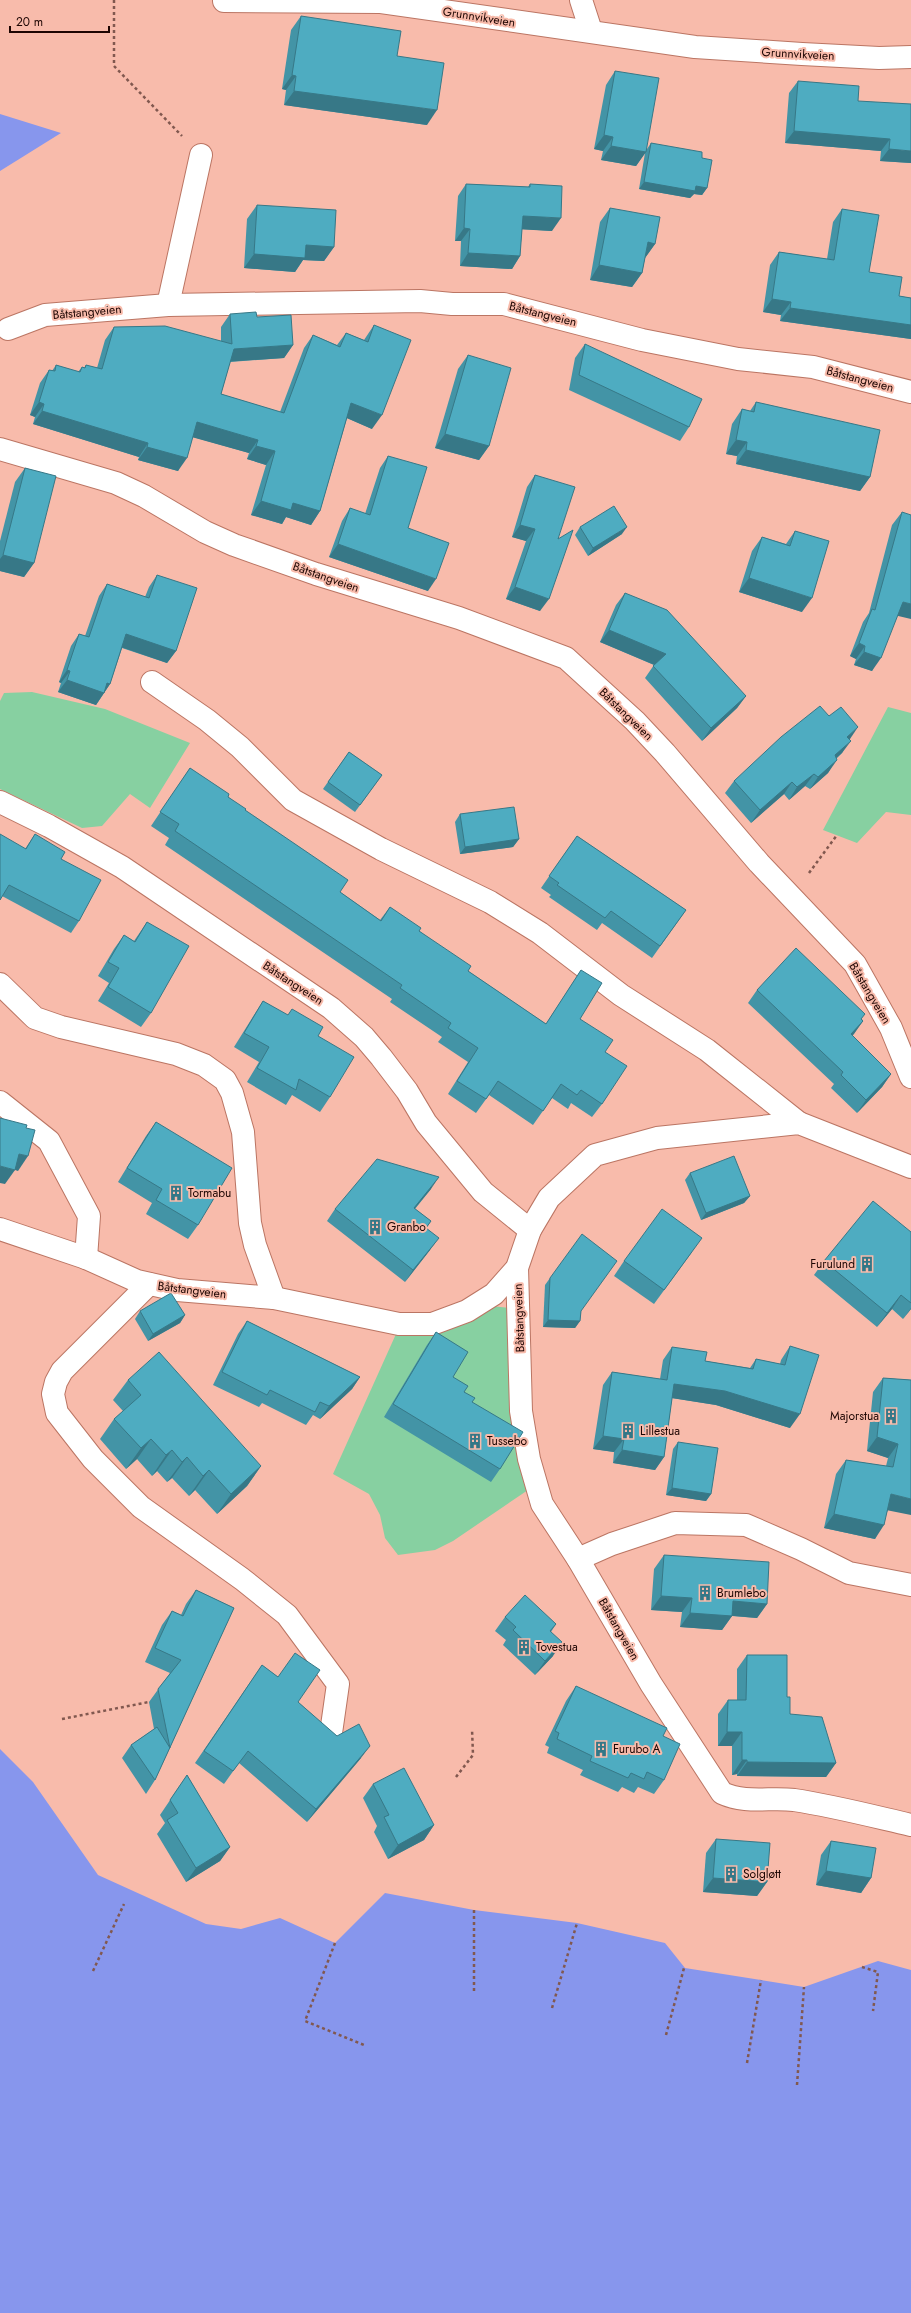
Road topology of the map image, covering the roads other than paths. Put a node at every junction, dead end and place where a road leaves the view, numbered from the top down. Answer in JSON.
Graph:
{"nodes":[{"id":1,"x":581,"y":0,"type":"edge"},
{"id":2,"x":224,"y":1,"type":"dead end"},
{"id":3,"x":591,"y":32,"type":"junction"},
{"id":4,"x":911,"y":57,"type":"edge"},
{"id":5,"x":201,"y":155,"type":"road end"},
{"id":6,"x":168,"y":305,"type":"junction"},
{"id":7,"x":8,"y":329,"type":"dead end"},
{"id":8,"x":911,"y":392,"type":"edge"},
{"id":9,"x":0,"y":449,"type":"edge"},
{"id":10,"x":152,"y":682,"type":"dead end"},
{"id":11,"x":0,"y":802,"type":"edge"},
{"id":12,"x":0,"y":984,"type":"edge"},
{"id":13,"x":911,"y":1077,"type":"edge"},
{"id":14,"x":0,"y":1102,"type":"edge"},
{"id":15,"x":799,"y":1123,"type":"junction"},
{"id":16,"x":911,"y":1167,"type":"edge"},
{"id":17,"x":0,"y":1229,"type":"edge"},
{"id":18,"x":530,"y":1230,"type":"junction"},
{"id":19,"x":86,"y":1258,"type":"junction"},
{"id":20,"x":517,"y":1268,"type":"junction"},
{"id":21,"x":149,"y":1284,"type":"junction"},
{"id":22,"x":274,"y":1298,"type":"junction"},
{"id":23,"x":578,"y":1559,"type":"junction"},
{"id":24,"x":911,"y":1585,"type":"edge"},
{"id":25,"x":331,"y":1733,"type":"edge"},
{"id":26,"x":911,"y":1825,"type":"edge"}],
"edges":[{"from":1,"to":3,"type":"street"},
{"from":2,"to":3,"type":"street","name":"Grunnvikveien"},
{"from":3,"to":4,"type":"street","name":"Grunnvikveien"},
{"from":5,"to":6,"type":"street"},
{"from":6,"to":7,"type":"street","name":"Båtstangveien"},
{"from":6,"to":8,"type":"street","name":"Båtstangveien"},
{"from":9,"to":13,"type":"street","name":"Båtstangveien"},
{"from":10,"to":15,"type":"street"},
{"from":11,"to":18,"type":"street","name":"Båtstangveien"},
{"from":12,"to":22,"type":"street"},
{"from":14,"to":19,"type":"street"},
{"from":15,"to":16,"type":"street","name":"Båtstangveien"},
{"from":15,"to":18,"type":"street","name":"Båtstangveien"},
{"from":17,"to":19,"type":"street","name":"Båtstangveien"},
{"from":18,"to":20,"type":"street","name":"Båtstangveien"},
{"from":19,"to":21,"type":"street","name":"Båtstangveien"},
{"from":20,"to":22,"type":"street","name":"Båtstangveien"},
{"from":20,"to":23,"type":"street","name":"Båtstangveien"},
{"from":21,"to":22,"type":"street","name":"Båtstangveien"},
{"from":21,"to":25,"type":"street"},
{"from":23,"to":24,"type":"street"},
{"from":23,"to":26,"type":"street","name":"Båtstangveien"}]}
